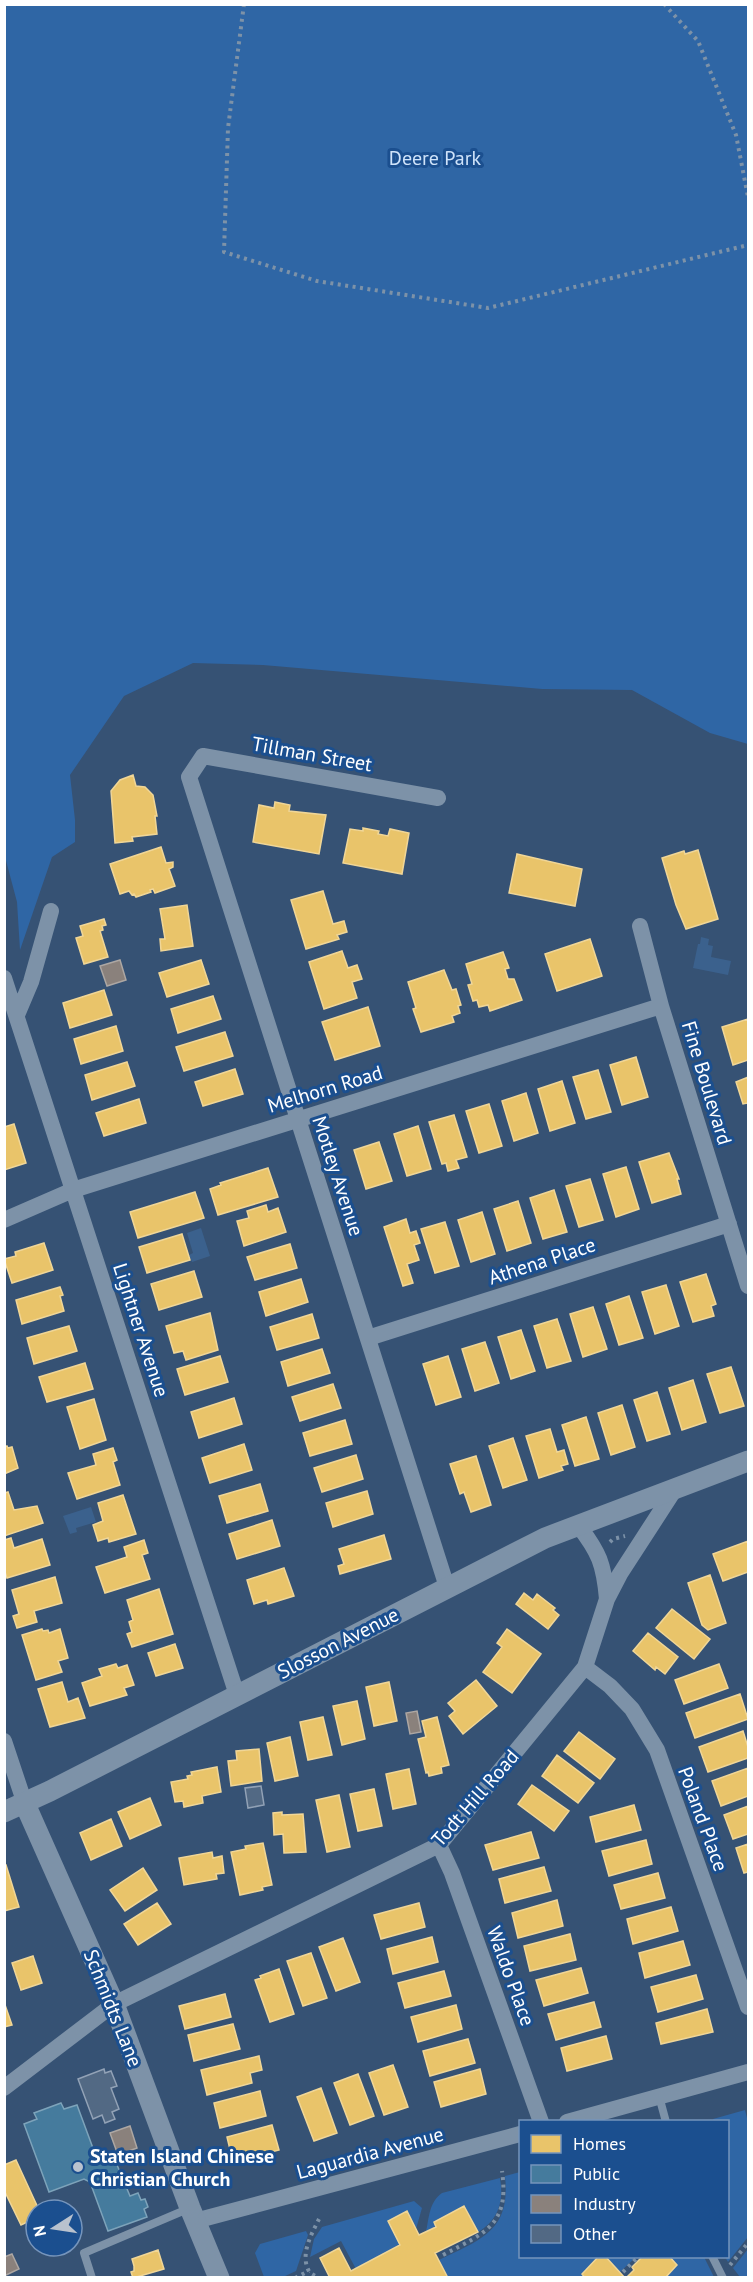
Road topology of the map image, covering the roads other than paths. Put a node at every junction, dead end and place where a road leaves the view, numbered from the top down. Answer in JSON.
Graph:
{"nodes":[{"id":1,"x":189,"y":777,"type":"joint"},
{"id":2,"x":438,"y":798,"type":"dead end"},
{"id":3,"x":51,"y":911,"type":"dead end"},
{"id":4,"x":640,"y":926,"type":"dead end"},
{"id":5,"x":4,"y":978,"type":"edge"},
{"id":6,"x":661,"y":1006,"type":"junction"},
{"id":7,"x":16,"y":1015,"type":"junction"},
{"id":8,"x":298,"y":1119,"type":"junction"},
{"id":9,"x":73,"y":1190,"type":"junction"},
{"id":10,"x":4,"y":1220,"type":"edge"},
{"id":11,"x":729,"y":1224,"type":"junction"},
{"id":12,"x":748,"y":1286,"type":"edge"},
{"id":13,"x":368,"y":1338,"type":"junction"},
{"id":14,"x":748,"y":1461,"type":"edge"},
{"id":15,"x":677,"y":1486,"type":"junction"},
{"id":16,"x":578,"y":1525,"type":"junction"},
{"id":17,"x":447,"y":1587,"type":"junction"},
{"id":18,"x":607,"y":1599,"type":"junction"},
{"id":19,"x":585,"y":1667,"type":"junction"},
{"id":20,"x":237,"y":1695,"type":"junction"},
{"id":21,"x":4,"y":1741,"type":"edge"},
{"id":22,"x":25,"y":1804,"type":"junction"},
{"id":23,"x":4,"y":1812,"type":"edge"},
{"id":24,"x":440,"y":1845,"type":"junction"},
{"id":25,"x":114,"y":2004,"type":"junction"},
{"id":26,"x":748,"y":2007,"type":"edge"},
{"id":27,"x":748,"y":2072,"type":"edge"},
{"id":28,"x":4,"y":2088,"type":"edge"},
{"id":29,"x":659,"y":2096,"type":"junction"},
{"id":30,"x":541,"y":2120,"type":"edge"},
{"id":31,"x":571,"y":2120,"type":"edge"},
{"id":32,"x":666,"y":2120,"type":"edge"},
{"id":33,"x":519,"y":2134,"type":"edge"},
{"id":34,"x":193,"y":2214,"type":"junction"},
{"id":35,"x":713,"y":2258,"type":"edge"},
{"id":36,"x":723,"y":2276,"type":"edge"},
{"id":37,"x":92,"y":2277,"type":"edge"},
{"id":38,"x":219,"y":2277,"type":"edge"}],
"edges":[{"from":1,"to":2,"type":"street","name":"Tillman Street"},
{"from":1,"to":8,"type":"street","name":"Motley Avenue"},
{"from":3,"to":7,"type":"street"},
{"from":4,"to":6,"type":"street","name":"Fine Boulevard"},
{"from":5,"to":7,"type":"street","name":"Lightner Avenue"},
{"from":6,"to":8,"type":"street","name":"Melhorn Road"},
{"from":6,"to":11,"type":"street","name":"Fine Boulevard"},
{"from":7,"to":9,"type":"street","name":"Lightner Avenue"},
{"from":8,"to":9,"type":"street","name":"Melhorn Road"},
{"from":8,"to":13,"type":"street","name":"Motley Avenue"},
{"from":9,"to":10,"type":"street","name":"Melhorn Road"},
{"from":9,"to":20,"type":"street","name":"Lightner Avenue"},
{"from":11,"to":12,"type":"street","name":"Fine Boulevard"},
{"from":11,"to":13,"type":"street","name":"Athena Place"},
{"from":13,"to":17,"type":"street","name":"Motley Avenue"},
{"from":14,"to":15,"type":"street"},
{"from":15,"to":16,"type":"street","name":"Slosson Avenue"},
{"from":15,"to":18,"type":"street","name":"Todt Hill Road"},
{"from":16,"to":17,"type":"street","name":"Slosson Avenue"},
{"from":16,"to":18,"type":"street"},
{"from":17,"to":20,"type":"street","name":"Slosson Avenue"},
{"from":18,"to":19,"type":"street","name":"Todt Hill Road"},
{"from":19,"to":24,"type":"street","name":"Todt Hill Road"},
{"from":19,"to":26,"type":"street","name":"Poland Place"},
{"from":20,"to":22,"type":"street","name":"Slosson Avenue"},
{"from":21,"to":22,"type":"street","name":"Schmidts Lane"},
{"from":22,"to":23,"type":"street","name":"Slosson Avenue"},
{"from":22,"to":25,"type":"street","name":"Schmidts Lane"},
{"from":24,"to":25,"type":"street","name":"Todt Hill Road"},
{"from":24,"to":30,"type":"street","name":"Waldo Place"},
{"from":25,"to":28,"type":"street","name":"Todt Hill Road"},
{"from":25,"to":34,"type":"street","name":"Schmidts Lane"},
{"from":27,"to":29,"type":"street"},
{"from":29,"to":31,"type":"street"},
{"from":29,"to":32,"type":"lane"},
{"from":33,"to":34,"type":"street","name":"Laguardia Avenue"},
{"from":34,"to":37,"type":"lane"},
{"from":34,"to":38,"type":"street","name":"Schmidts Lane"},
{"from":35,"to":36,"type":"lane"}]}
